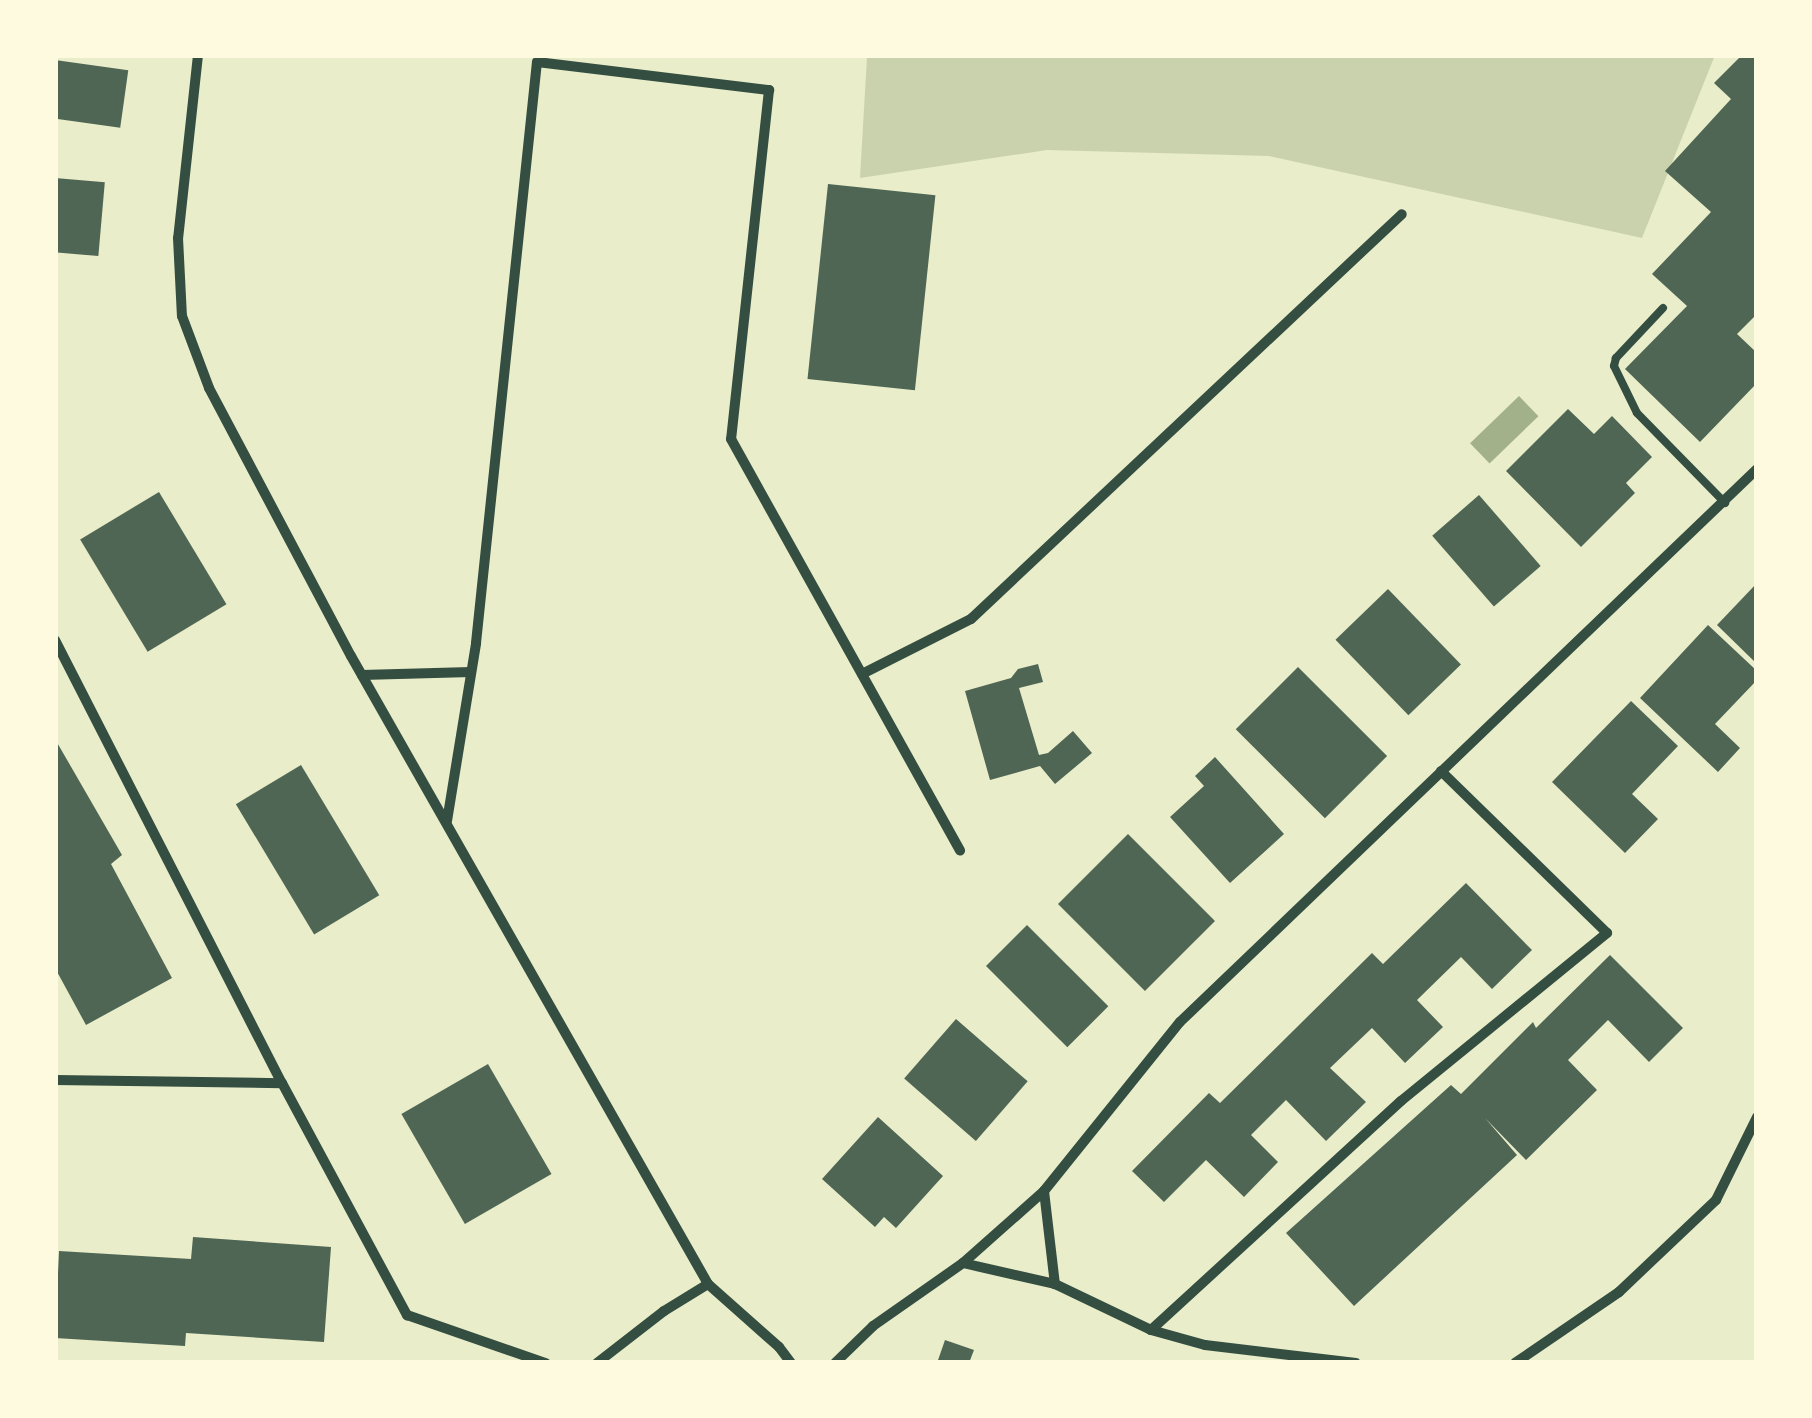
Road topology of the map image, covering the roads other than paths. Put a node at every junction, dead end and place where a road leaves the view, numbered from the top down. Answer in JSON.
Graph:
{"nodes":[{"id":1,"x":198,"y":55,"type":"edge"},
{"id":2,"x":1402,"y":214,"type":"dead end"},
{"id":3,"x":1663,"y":308,"type":"dead end"},
{"id":4,"x":1757,"y":468,"type":"edge"},
{"id":5,"x":1725,"y":504,"type":"junction"},
{"id":6,"x":55,"y":640,"type":"edge"},
{"id":7,"x":471,"y":672,"type":"junction"},
{"id":8,"x":862,"y":674,"type":"junction"},
{"id":9,"x":362,"y":675,"type":"junction"},
{"id":10,"x":1441,"y":771,"type":"junction"},
{"id":11,"x":447,"y":820,"type":"junction"},
{"id":12,"x":960,"y":851,"type":"dead end"},
{"id":13,"x":55,"y":1080,"type":"edge"},
{"id":14,"x":282,"y":1083,"type":"junction"},
{"id":15,"x":1757,"y":1117,"type":"edge"},
{"id":16,"x":1044,"y":1191,"type":"junction"},
{"id":17,"x":962,"y":1263,"type":"junction"},
{"id":18,"x":708,"y":1284,"type":"junction"},
{"id":19,"x":1055,"y":1284,"type":"junction"},
{"id":20,"x":1150,"y":1330,"type":"junction"},
{"id":21,"x":546,"y":1363,"type":"edge"},
{"id":22,"x":597,"y":1363,"type":"edge"},
{"id":23,"x":791,"y":1363,"type":"edge"},
{"id":24,"x":835,"y":1363,"type":"edge"},
{"id":25,"x":1356,"y":1363,"type":"edge"},
{"id":26,"x":1515,"y":1363,"type":"edge"}],
"edges":[{"from":1,"to":9,"type":"street"},
{"from":2,"to":8,"type":"street"},
{"from":3,"to":5,"type":"lane"},
{"from":4,"to":5,"type":"street"},
{"from":5,"to":10,"type":"street"},
{"from":6,"to":14,"type":"street"},
{"from":7,"to":8,"type":"street"},
{"from":7,"to":9,"type":"street"},
{"from":7,"to":11,"type":"street"},
{"from":8,"to":12,"type":"street"},
{"from":9,"to":11,"type":"street"},
{"from":10,"to":16,"type":"street"},
{"from":10,"to":20,"type":"street"},
{"from":11,"to":18,"type":"street"},
{"from":13,"to":14,"type":"street"},
{"from":14,"to":21,"type":"street"},
{"from":15,"to":26,"type":"street"},
{"from":16,"to":17,"type":"street"},
{"from":16,"to":19,"type":"street"},
{"from":17,"to":19,"type":"street"},
{"from":17,"to":24,"type":"street"},
{"from":18,"to":22,"type":"street"},
{"from":18,"to":23,"type":"street"},
{"from":19,"to":20,"type":"street"},
{"from":20,"to":25,"type":"street"}]}
